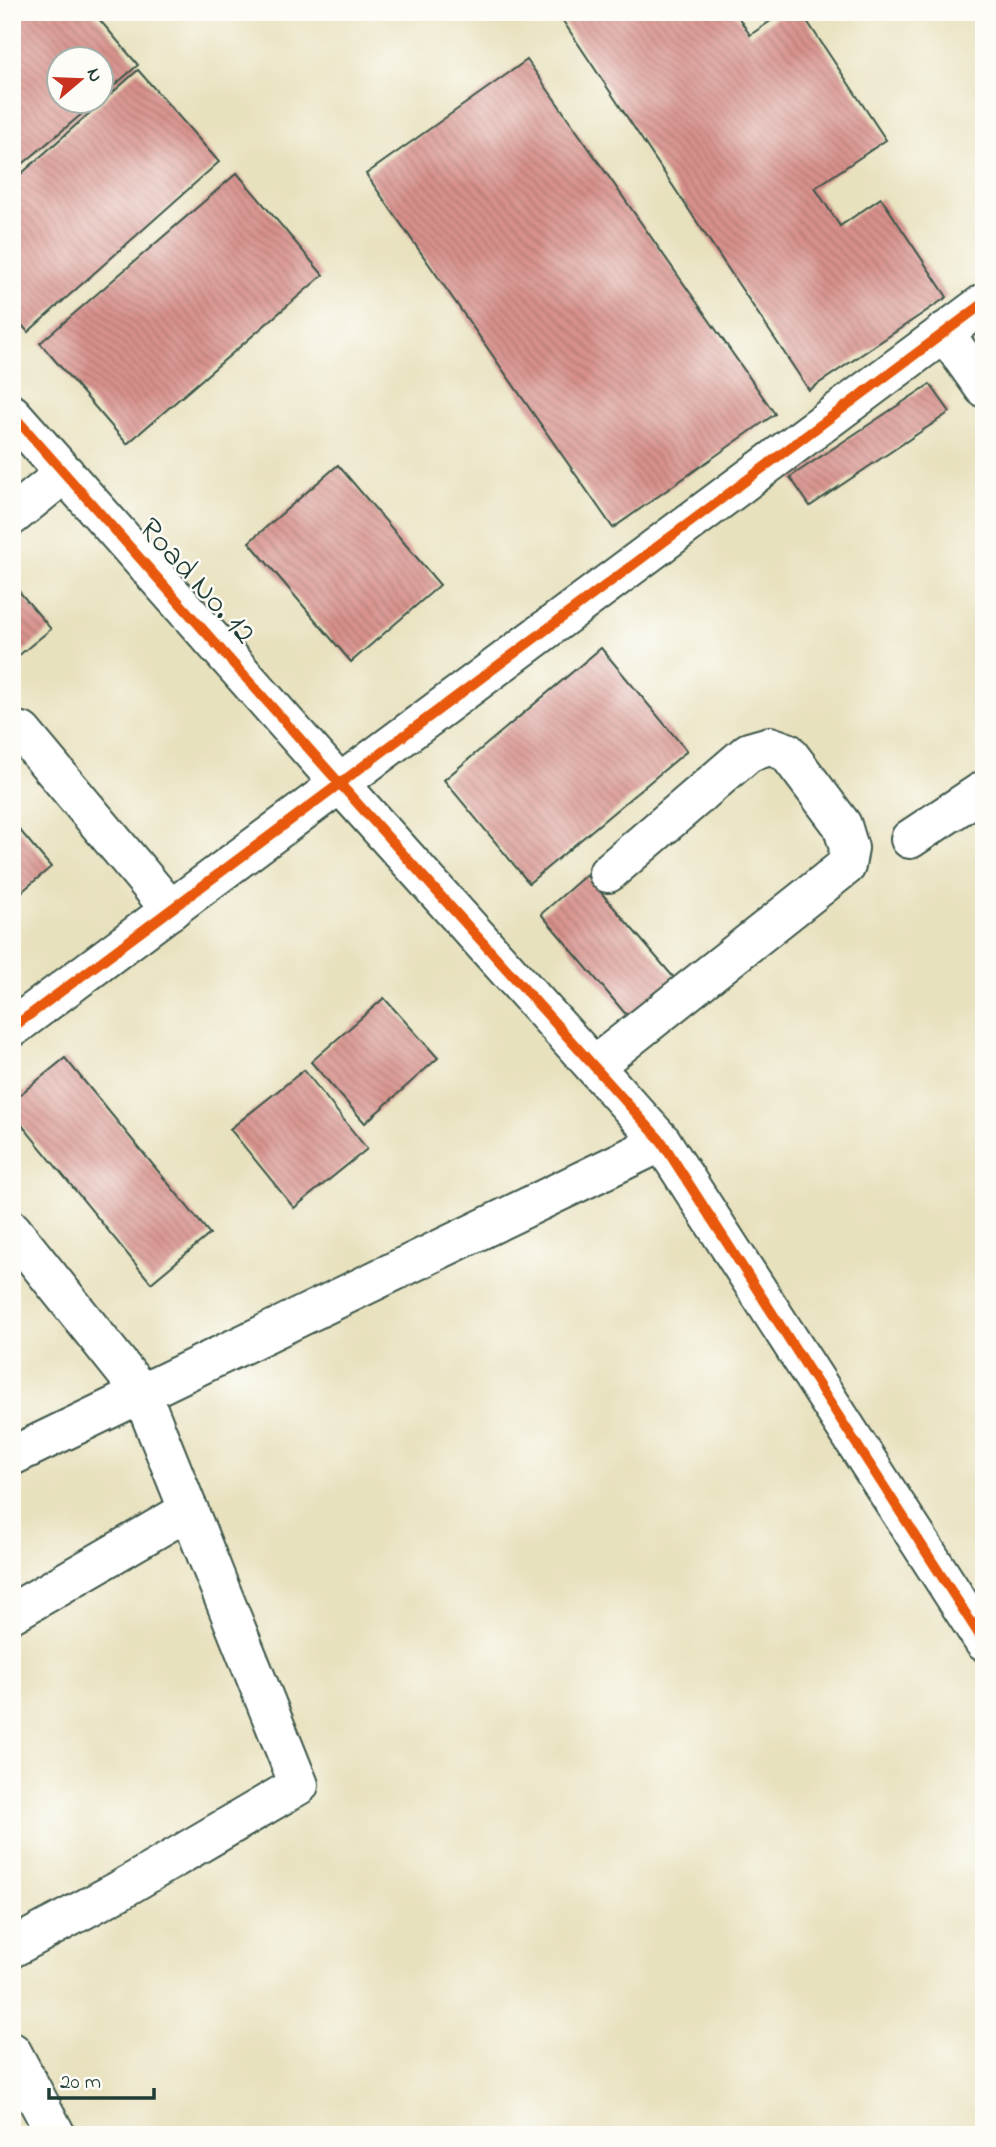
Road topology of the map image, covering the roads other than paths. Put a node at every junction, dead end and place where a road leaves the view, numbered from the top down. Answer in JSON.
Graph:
{"nodes":[{"id":1,"x":984,"y":303,"type":"edge"},
{"id":2,"x":944,"y":332,"type":"junction"},
{"id":3,"x":984,"y":388,"type":"edge"},
{"id":4,"x":12,"y":414,"type":"edge"},
{"id":5,"x":65,"y":473,"type":"junction"},
{"id":6,"x":12,"y":516,"type":"edge"},
{"id":7,"x":22,"y":732,"type":"dead end"},
{"id":8,"x":341,"y":785,"type":"junction"},
{"id":9,"x":984,"y":790,"type":"edge"},
{"id":10,"x":910,"y":839,"type":"dead end"},
{"id":11,"x":608,"y":873,"type":"dead end"},
{"id":12,"x":171,"y":911,"type":"junction"},
{"id":13,"x":14,"y":1024,"type":"edge"},
{"id":14,"x":594,"y":1066,"type":"junction"},
{"id":15,"x":662,"y":1142,"type":"junction"},
{"id":16,"x":12,"y":1230,"type":"edge"},
{"id":17,"x":141,"y":1392,"type":"junction"},
{"id":18,"x":12,"y":1456,"type":"edge"},
{"id":19,"x":189,"y":1510,"type":"junction"},
{"id":20,"x":12,"y":1614,"type":"edge"},
{"id":21,"x":984,"y":1642,"type":"edge"},
{"id":22,"x":12,"y":1948,"type":"edge"},
{"id":23,"x":12,"y":2052,"type":"edge"},
{"id":24,"x":56,"y":2135,"type":"edge"}],
"edges":[{"from":1,"to":2,"type":"street"},
{"from":2,"to":3,"type":"street"},
{"from":2,"to":8,"type":"street"},
{"from":4,"to":5,"type":"street","name":"Road No. 12"},
{"from":5,"to":6,"type":"street"},
{"from":5,"to":8,"type":"street","name":"Road No. 12"},
{"from":7,"to":12,"type":"street"},
{"from":8,"to":12,"type":"street"},
{"from":8,"to":14,"type":"street","name":"Road No. 12"},
{"from":9,"to":10,"type":"street"},
{"from":11,"to":14,"type":"street"},
{"from":12,"to":13,"type":"street"},
{"from":14,"to":15,"type":"street","name":"Road No. 12"},
{"from":15,"to":17,"type":"street"},
{"from":15,"to":21,"type":"street","name":"Road No. 12"},
{"from":16,"to":17,"type":"street"},
{"from":17,"to":18,"type":"street"},
{"from":17,"to":19,"type":"street"},
{"from":19,"to":20,"type":"street"},
{"from":19,"to":22,"type":"street"},
{"from":23,"to":24,"type":"street"}]}
